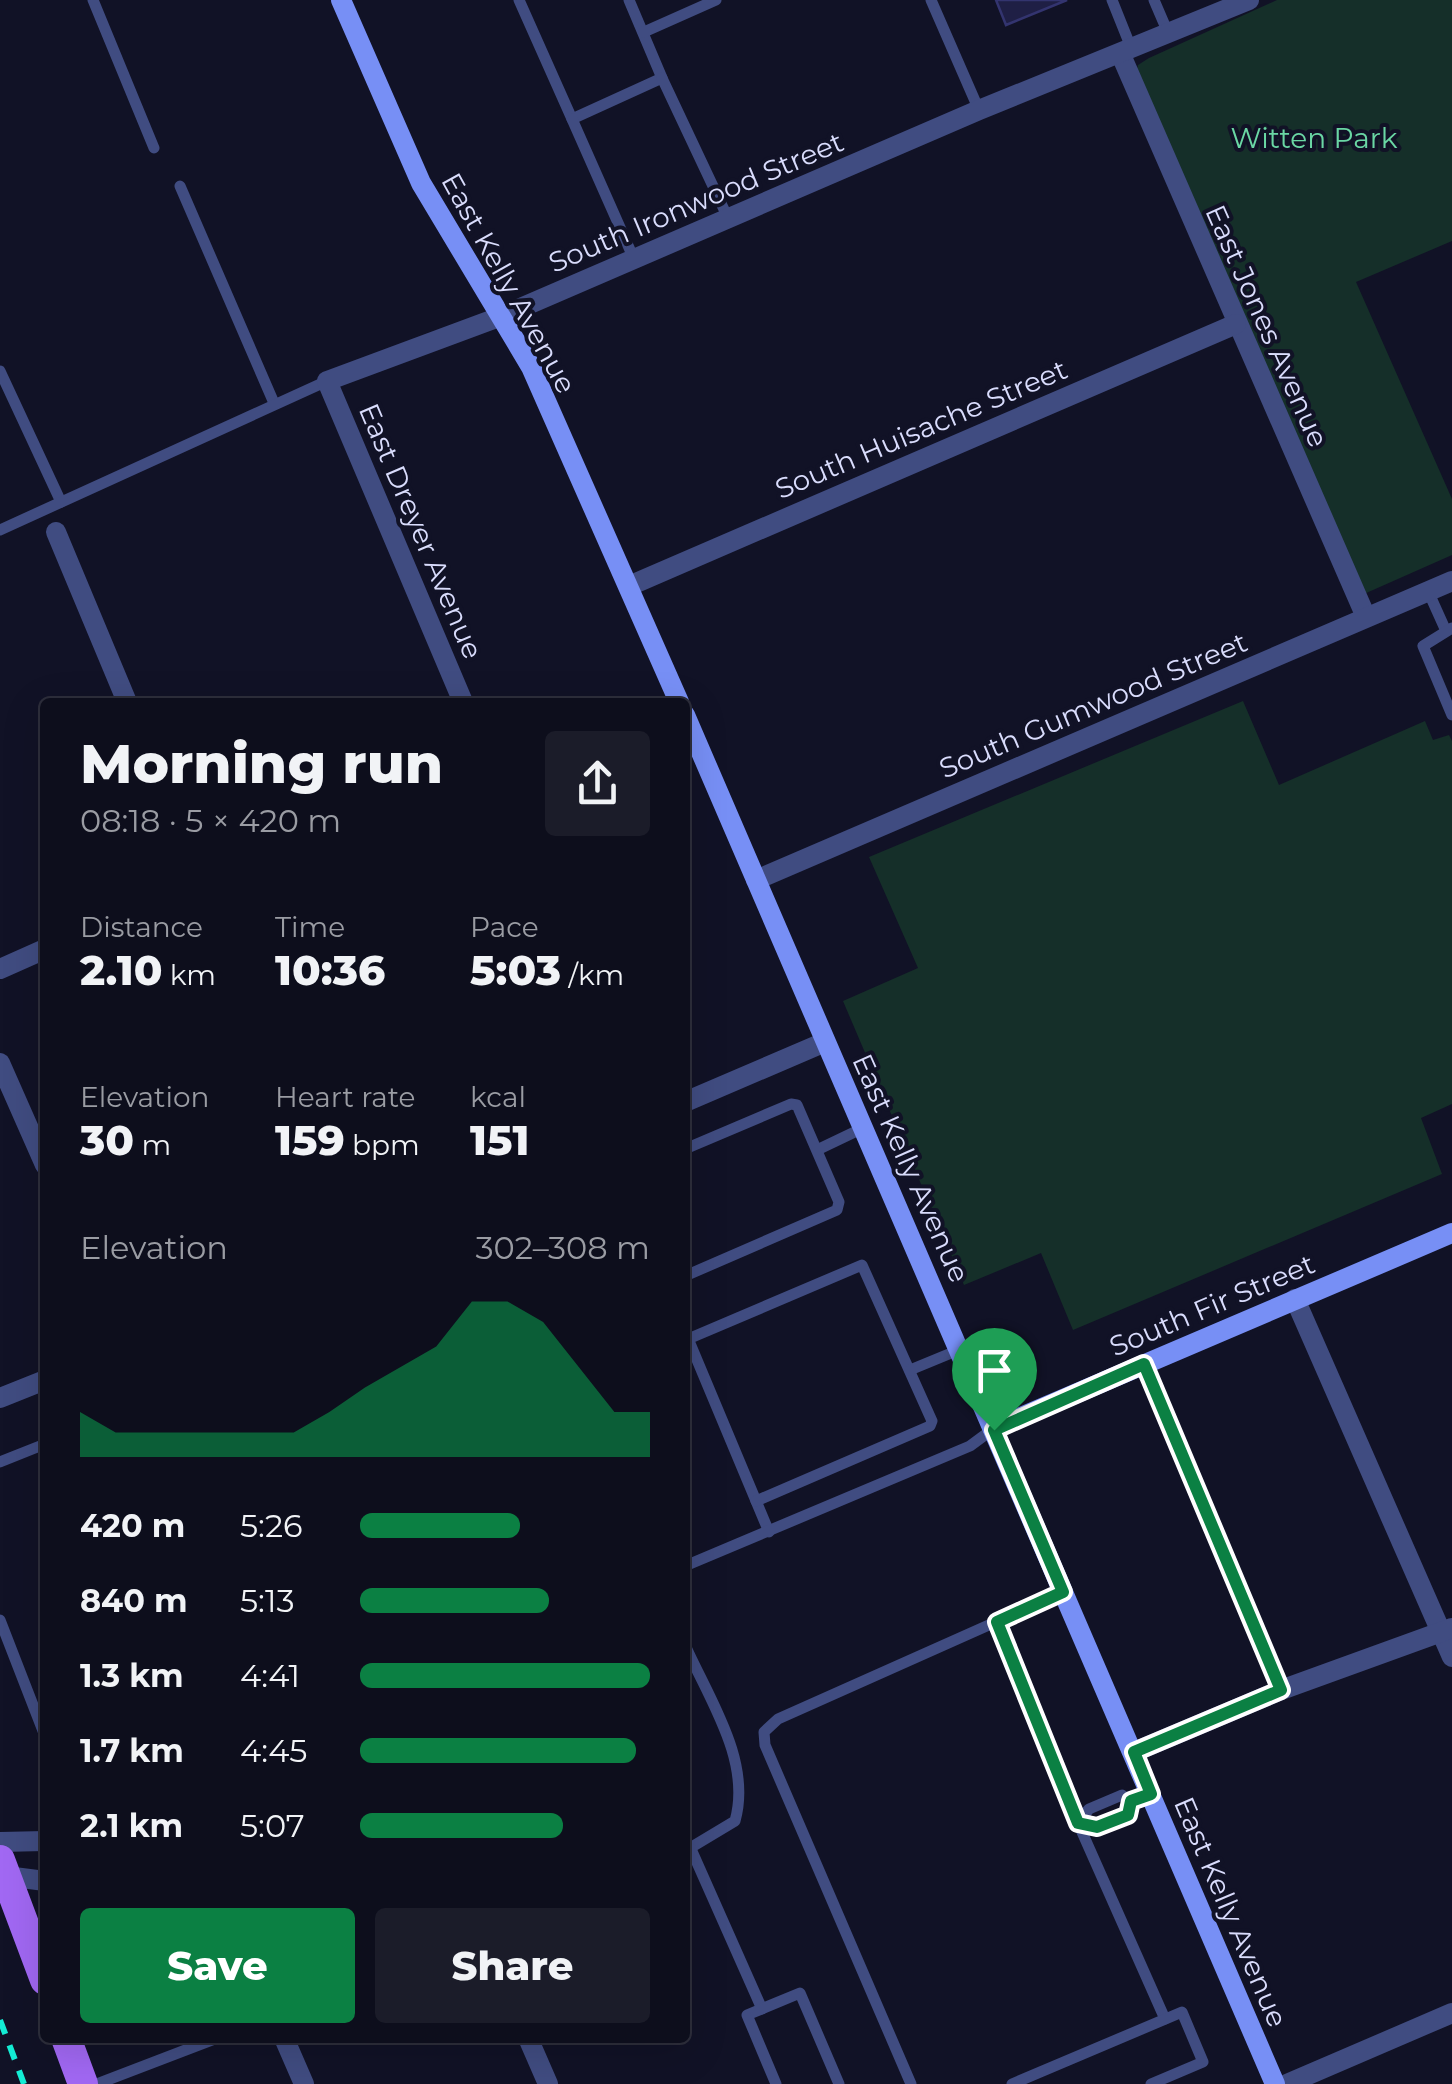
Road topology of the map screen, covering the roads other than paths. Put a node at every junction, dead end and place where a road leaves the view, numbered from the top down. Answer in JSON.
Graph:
{"nodes":[{"id":1,"x":94,"y":0,"type":"edge"},
{"id":2,"x":341,"y":0,"type":"edge"},
{"id":3,"x":519,"y":0,"type":"edge"},
{"id":4,"x":629,"y":0,"type":"edge"},
{"id":5,"x":716,"y":0,"type":"edge"},
{"id":6,"x":931,"y":0,"type":"edge"},
{"id":7,"x":1112,"y":0,"type":"edge"},
{"id":8,"x":1154,"y":0,"type":"edge"},
{"id":9,"x":1249,"y":0,"type":"edge"},
{"id":10,"x":644,"y":32,"type":"junction"},
{"id":11,"x":1168,"y":34,"type":"junction"},
{"id":12,"x":1126,"y":53,"type":"junction"},
{"id":13,"x":662,"y":78,"type":"junction"},
{"id":14,"x":979,"y":110,"type":"junction"},
{"id":15,"x":572,"y":119,"type":"junction"},
{"id":16,"x":154,"y":148,"type":"dead end"},
{"id":17,"x":180,"y":186,"type":"dead end"},
{"id":18,"x":728,"y":218,"type":"junction"},
{"id":19,"x":634,"y":259,"type":"junction"},
{"id":20,"x":502,"y":316,"type":"junction"},
{"id":21,"x":1236,"y":324,"type":"junction"},
{"id":22,"x":0,"y":371,"type":"edge"},
{"id":23,"x":327,"y":381,"type":"junction"},
{"id":24,"x":274,"y":402,"type":"junction"},
{"id":25,"x":61,"y":502,"type":"junction"},
{"id":26,"x":0,"y":530,"type":"edge"},
{"id":27,"x":56,"y":532,"type":"dead end"},
{"id":28,"x":1452,"y":580,"type":"edge"},
{"id":29,"x":629,"y":586,"type":"junction"},
{"id":30,"x":1428,"y":590,"type":"junction"},
{"id":31,"x":1366,"y":617,"type":"junction"},
{"id":32,"x":1449,"y":630,"type":"edge"},
{"id":33,"x":124,"y":698,"type":"edge"},
{"id":34,"x":461,"y":698,"type":"edge"},
{"id":35,"x":678,"y":698,"type":"edge"},
{"id":36,"x":1452,"y":715,"type":"edge"},
{"id":37,"x":690,"y":728,"type":"edge"},
{"id":38,"x":756,"y":880,"type":"junction"},
{"id":39,"x":40,"y":951,"type":"edge"},
{"id":40,"x":0,"y":969,"type":"edge"},
{"id":41,"x":826,"y":1042,"type":"junction"},
{"id":42,"x":0,"y":1063,"type":"edge"},
{"id":43,"x":690,"y":1100,"type":"edge"},
{"id":44,"x":862,"y":1128,"type":"junction"},
{"id":45,"x":690,"y":1147,"type":"edge"},
{"id":46,"x":817,"y":1150,"type":"junction"},
{"id":47,"x":40,"y":1154,"type":"edge"},
{"id":48,"x":1452,"y":1233,"type":"edge"},
{"id":49,"x":690,"y":1274,"type":"edge"},
{"id":50,"x":1295,"y":1299,"type":"junction"},
{"id":51,"x":690,"y":1334,"type":"edge"},
{"id":52,"x":690,"y":1345,"type":"edge"},
{"id":53,"x":962,"y":1349,"type":"junction"},
{"id":54,"x":1144,"y":1364,"type":"junction"},
{"id":55,"x":910,"y":1370,"type":"junction"},
{"id":56,"x":40,"y":1382,"type":"edge"},
{"id":57,"x":0,"y":1398,"type":"edge"},
{"id":58,"x":994,"y":1430,"type":"junction"},
{"id":59,"x":40,"y":1446,"type":"edge"},
{"id":60,"x":0,"y":1462,"type":"edge"},
{"id":61,"x":756,"y":1501,"type":"junction"},
{"id":62,"x":769,"y":1532,"type":"junction"},
{"id":63,"x":690,"y":1564,"type":"edge"},
{"id":64,"x":1063,"y":1592,"type":"junction"},
{"id":65,"x":0,"y":1620,"type":"edge"},
{"id":66,"x":997,"y":1622,"type":"junction"},
{"id":67,"x":1447,"y":1631,"type":"edge"},
{"id":68,"x":690,"y":1656,"type":"edge"},
{"id":69,"x":1452,"y":1657,"type":"edge"},
{"id":70,"x":1281,"y":1690,"type":"junction"},
{"id":71,"x":40,"y":1723,"type":"edge"},
{"id":72,"x":1134,"y":1752,"type":"junction"},
{"id":73,"x":1141,"y":1797,"type":"junction"},
{"id":74,"x":1080,"y":1822,"type":"junction"},
{"id":75,"x":40,"y":1841,"type":"edge"},
{"id":76,"x":0,"y":1842,"type":"edge"},
{"id":77,"x":690,"y":1849,"type":"edge"},
{"id":78,"x":690,"y":1854,"type":"edge"},
{"id":79,"x":2,"y":1871,"type":"edge"},
{"id":80,"x":40,"y":1880,"type":"edge"},
{"id":81,"x":40,"y":1967,"type":"edge"},
{"id":82,"x":762,"y":2009,"type":"junction"},
{"id":83,"x":1452,"y":2014,"type":"edge"},
{"id":84,"x":1166,"y":2019,"type":"junction"},
{"id":85,"x":68,"y":2043,"type":"edge"},
{"id":86,"x":204,"y":2043,"type":"edge"},
{"id":87,"x":286,"y":2043,"type":"edge"},
{"id":88,"x":530,"y":2043,"type":"edge"},
{"id":89,"x":83,"y":2084,"type":"edge"},
{"id":90,"x":97,"y":2084,"type":"edge"},
{"id":91,"x":304,"y":2084,"type":"edge"},
{"id":92,"x":548,"y":2084,"type":"edge"},
{"id":93,"x":776,"y":2084,"type":"edge"},
{"id":94,"x":839,"y":2084,"type":"edge"},
{"id":95,"x":911,"y":2084,"type":"edge"},
{"id":96,"x":1012,"y":2084,"type":"edge"},
{"id":97,"x":1151,"y":2084,"type":"edge"},
{"id":98,"x":1274,"y":2084,"type":"edge"},
{"id":99,"x":1287,"y":2084,"type":"edge"}],
"edges":[{"from":1,"to":16,"type":"lane"},
{"from":2,"to":20,"type":"street","name":"East Kelly Avenue"},
{"from":3,"to":15,"type":"lane"},
{"from":4,"to":10,"type":"lane"},
{"from":5,"to":10,"type":"lane"},
{"from":6,"to":14,"type":"lane"},
{"from":7,"to":12,"type":"lane"},
{"from":8,"to":11,"type":"lane"},
{"from":9,"to":11,"type":"street","name":"South Ironwood Street"},
{"from":10,"to":13,"type":"lane"},
{"from":11,"to":12,"type":"street","name":"South Ironwood Street"},
{"from":12,"to":14,"type":"street","name":"South Ironwood Street"},
{"from":12,"to":21,"type":"street","name":"East Jones Avenue"},
{"from":13,"to":15,"type":"lane"},
{"from":13,"to":18,"type":"lane"},
{"from":14,"to":18,"type":"street","name":"South Ironwood Street"},
{"from":15,"to":19,"type":"lane"},
{"from":17,"to":24,"type":"lane"},
{"from":18,"to":19,"type":"street","name":"South Ironwood Street"},
{"from":19,"to":20,"type":"street","name":"South Ironwood Street"},
{"from":20,"to":23,"type":"street","name":"South Ironwood Street"},
{"from":20,"to":29,"type":"street","name":"East Kelly Avenue"},
{"from":21,"to":29,"type":"street","name":"South Huisache Street"},
{"from":21,"to":31,"type":"street","name":"East Jones Avenue"},
{"from":22,"to":25,"type":"lane"},
{"from":23,"to":24,"type":"lane","name":"South Ironwood Street"},
{"from":23,"to":34,"type":"street","name":"East Dreyer Avenue"},
{"from":24,"to":25,"type":"lane","name":"South Ironwood Street"},
{"from":25,"to":26,"type":"lane","name":"South Ironwood Street"},
{"from":27,"to":33,"type":"street"},
{"from":28,"to":30,"type":"street","name":"South Gumwood Street"},
{"from":29,"to":35,"type":"street","name":"East Kelly Avenue"},
{"from":30,"to":31,"type":"street","name":"South Gumwood Street"},
{"from":30,"to":32,"type":"lane"},
{"from":31,"to":38,"type":"street","name":"South Gumwood Street"},
{"from":32,"to":36,"type":"lane"},
{"from":37,"to":38,"type":"street","name":"East Kelly Avenue"},
{"from":38,"to":41,"type":"street","name":"East Kelly Avenue"},
{"from":39,"to":40,"type":"street"},
{"from":41,"to":43,"type":"street"},
{"from":41,"to":44,"type":"street","name":"East Kelly Avenue"},
{"from":42,"to":47,"type":"street"},
{"from":44,"to":46,"type":"lane"},
{"from":44,"to":53,"type":"street","name":"East Kelly Avenue"},
{"from":45,"to":46,"type":"lane"},
{"from":46,"to":49,"type":"lane"},
{"from":48,"to":50,"type":"street","name":"South Fir Street"},
{"from":50,"to":54,"type":"street","name":"South Fir Street"},
{"from":50,"to":67,"type":"street"},
{"from":51,"to":55,"type":"lane"},
{"from":52,"to":61,"type":"lane"},
{"from":53,"to":55,"type":"lane"},
{"from":53,"to":58,"type":"street","name":"East Kelly Avenue"},
{"from":54,"to":58,"type":"street","name":"South Fir Street"},
{"from":54,"to":70,"type":"lane"},
{"from":55,"to":61,"type":"lane"},
{"from":56,"to":57,"type":"street"},
{"from":58,"to":62,"type":"lane"},
{"from":58,"to":64,"type":"street","name":"East Kelly Avenue"},
{"from":59,"to":60,"type":"lane"},
{"from":61,"to":62,"type":"lane"},
{"from":62,"to":63,"type":"lane"},
{"from":64,"to":66,"type":"lane"},
{"from":64,"to":72,"type":"street","name":"East Kelly Avenue"},
{"from":65,"to":71,"type":"lane"},
{"from":66,"to":74,"type":"lane"},
{"from":66,"to":95,"type":"lane"},
{"from":67,"to":69,"type":"street"},
{"from":67,"to":70,"type":"street"},
{"from":68,"to":77,"type":"lane"},
{"from":70,"to":72,"type":"street"},
{"from":72,"to":73,"type":"street","name":"East Kelly Avenue"},
{"from":73,"to":74,"type":"lane"},
{"from":73,"to":74,"type":"lane"},
{"from":73,"to":98,"type":"street","name":"East Kelly Avenue"},
{"from":74,"to":84,"type":"lane"},
{"from":75,"to":76,"type":"street"},
{"from":78,"to":82,"type":"lane"},
{"from":79,"to":80,"type":"street"},
{"from":79,"to":81,"type":"main road"},
{"from":82,"to":93,"type":"lane"},
{"from":82,"to":94,"type":"lane"},
{"from":83,"to":99,"type":"street"},
{"from":84,"to":96,"type":"lane"},
{"from":84,"to":97,"type":"lane"},
{"from":85,"to":89,"type":"main road"},
{"from":86,"to":90,"type":"lane"},
{"from":87,"to":91,"type":"street"},
{"from":88,"to":92,"type":"street"}]}
